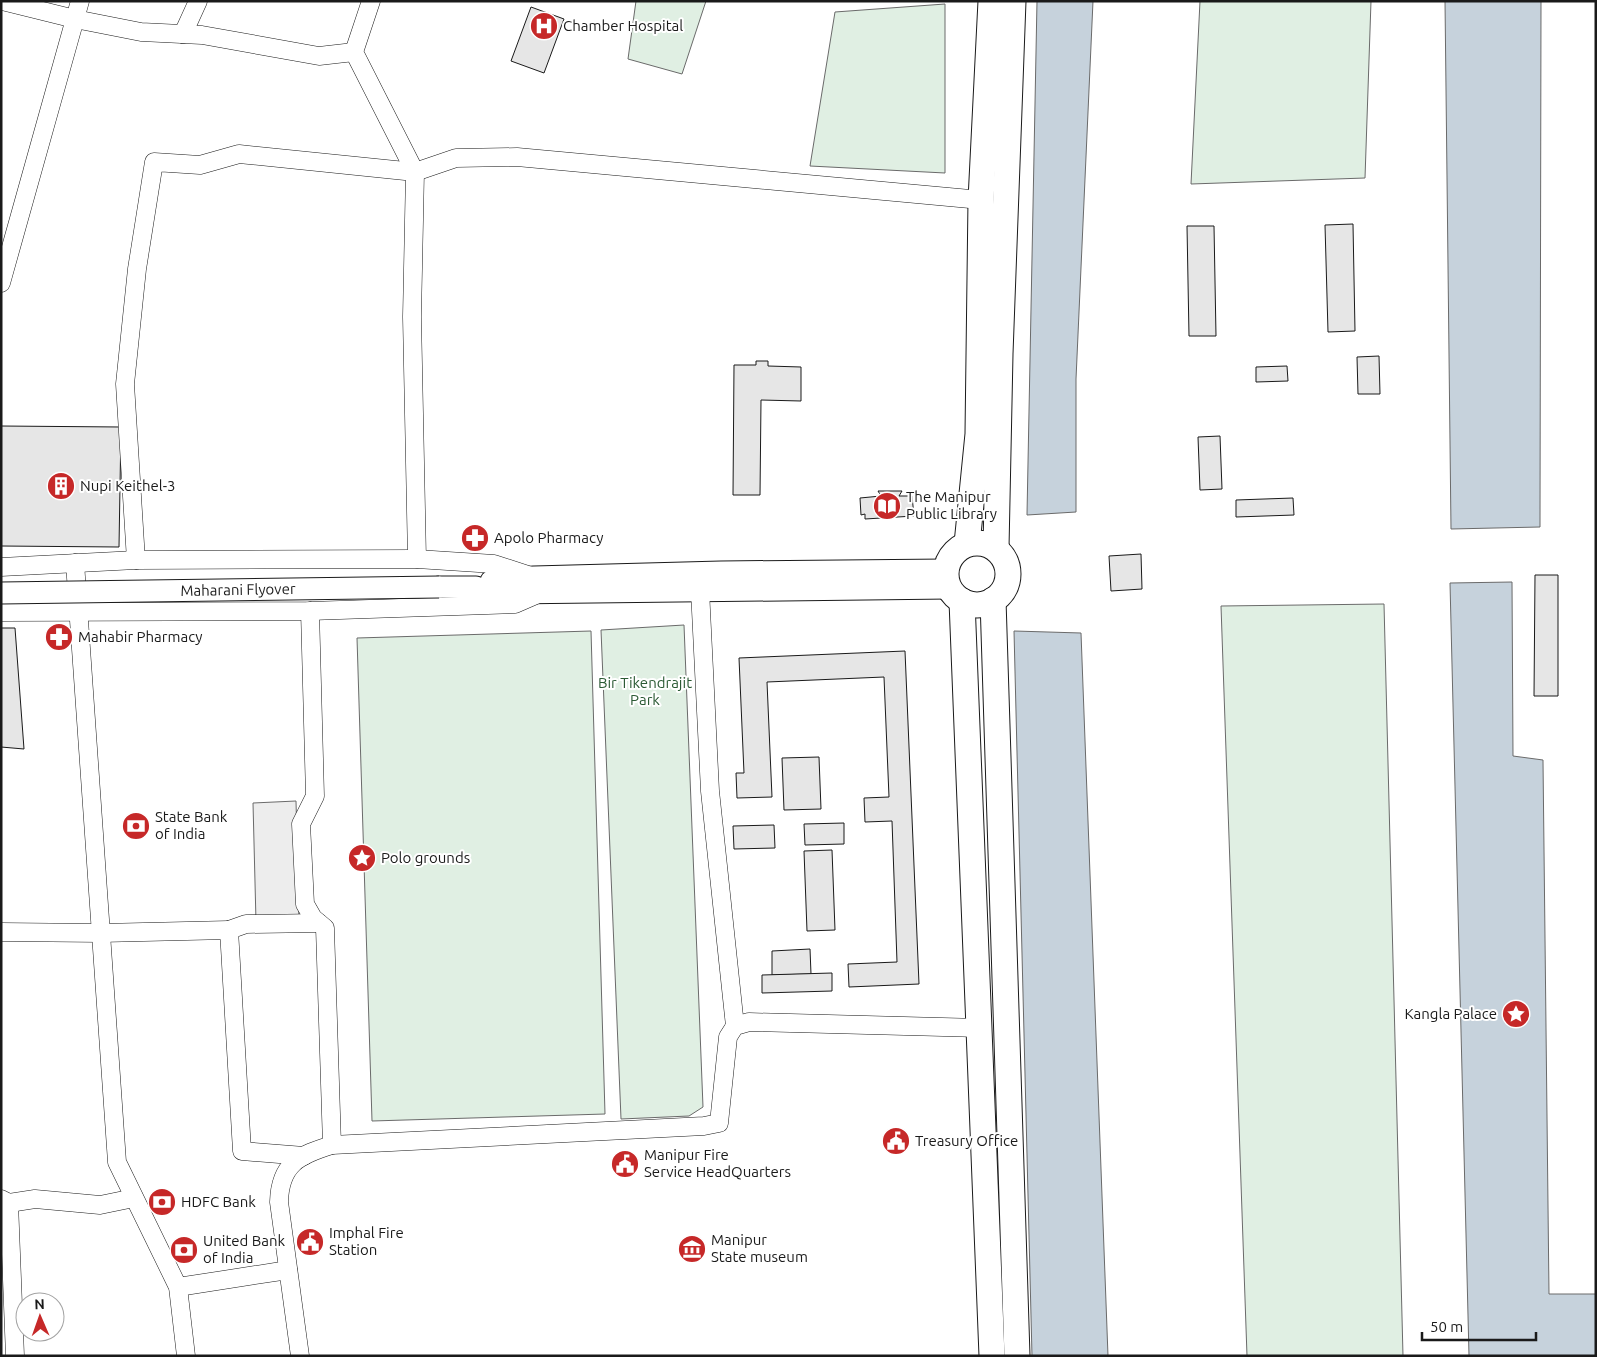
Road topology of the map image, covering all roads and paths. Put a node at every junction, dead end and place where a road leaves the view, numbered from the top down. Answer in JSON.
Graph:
{"nodes":[{"id":1,"x":2,"y":1,"type":"edge"},
{"id":2,"x":80,"y":1,"type":"edge"},
{"id":3,"x":198,"y":1,"type":"edge"},
{"id":4,"x":371,"y":1,"type":"edge"},
{"id":5,"x":991,"y":1,"type":"edge"},
{"id":6,"x":1013,"y":1,"type":"edge"},
{"id":7,"x":75,"y":19,"type":"junction"},
{"id":8,"x":183,"y":34,"type":"junction"},
{"id":9,"x":354,"y":52,"type":"junction"},
{"id":10,"x":415,"y":172,"type":"junction"},
{"id":11,"x":981,"y":200,"type":"junction"},
{"id":12,"x":1,"y":283,"type":"edge"},
{"id":13,"x":967,"y":544,"type":"junction"},
{"id":14,"x":996,"y":548,"type":"junction"},
{"id":15,"x":417,"y":559,"type":"junction"},
{"id":16,"x":136,"y":560,"type":"junction"},
{"id":17,"x":76,"y":563,"type":"junction"},
{"id":18,"x":1,"y":567,"type":"edge"},
{"id":19,"x":808,"y":580,"type":"junction"},
{"id":20,"x":537,"y":585,"type":"junction"},
{"id":21,"x":952,"y":586,"type":"junction"},
{"id":22,"x":700,"y":590,"type":"junction"},
{"id":23,"x":1,"y":593,"type":"edge"},
{"id":24,"x":993,"y":600,"type":"junction"},
{"id":25,"x":79,"y":610,"type":"junction"},
{"id":26,"x":310,"y":611,"type":"junction"},
{"id":27,"x":1,"y":612,"type":"edge"},
{"id":28,"x":319,"y":923,"type":"junction"},
{"id":29,"x":229,"y":930,"type":"junction"},
{"id":30,"x":1,"y":932,"type":"edge"},
{"id":31,"x":101,"y":933,"type":"junction"},
{"id":32,"x":735,"y":1026,"type":"junction"},
{"id":33,"x":981,"y":1028,"type":"junction"},
{"id":34,"x":332,"y":1145,"type":"junction"},
{"id":35,"x":304,"y":1156,"type":"junction"},
{"id":36,"x":134,"y":1198,"type":"junction"},
{"id":37,"x":5,"y":1201,"type":"edge"},
{"id":38,"x":288,"y":1270,"type":"junction"},
{"id":39,"x":178,"y":1287,"type":"junction"},
{"id":40,"x":15,"y":1356,"type":"edge"},
{"id":41,"x":186,"y":1356,"type":"edge"},
{"id":42,"x":300,"y":1356,"type":"edge"},
{"id":43,"x":992,"y":1356,"type":"edge"},
{"id":44,"x":1017,"y":1356,"type":"edge"}],
"edges":[{"from":1,"to":7,"type":"street"},
{"from":2,"to":7,"type":"street"},
{"from":3,"to":8,"type":"street"},
{"from":4,"to":9,"type":"street"},
{"from":5,"to":11,"type":"highway"},
{"from":6,"to":14,"type":"highway"},
{"from":7,"to":8,"type":"street"},
{"from":7,"to":12,"type":"street"},
{"from":8,"to":9,"type":"street"},
{"from":9,"to":10,"type":"street"},
{"from":10,"to":11,"type":"street"},
{"from":10,"to":15,"type":"street"},
{"from":10,"to":16,"type":"street"},
{"from":11,"to":13,"type":"highway"},
{"from":13,"to":14,"type":"highway"},
{"from":13,"to":21,"type":"highway"},
{"from":14,"to":24,"type":"highway"},
{"from":15,"to":16,"type":"street"},
{"from":15,"to":20,"type":"street"},
{"from":16,"to":17,"type":"street"},
{"from":17,"to":18,"type":"street"},
{"from":17,"to":25,"type":"street"},
{"from":19,"to":20,"type":"main road"},
{"from":19,"to":21,"type":"main road"},
{"from":19,"to":22,"type":"main road"},
{"from":20,"to":22,"type":"main road"},
{"from":20,"to":23,"type":"main road","name":"Maharani Flyover","bridge":true},
{"from":20,"to":26,"type":"street"},
{"from":21,"to":24,"type":"highway"},
{"from":21,"to":33,"type":"highway"},
{"from":22,"to":32,"type":"street"},
{"from":24,"to":44,"type":"highway"},
{"from":25,"to":26,"type":"street"},
{"from":25,"to":27,"type":"street"},
{"from":25,"to":31,"type":"street"},
{"from":26,"to":28,"type":"street"},
{"from":28,"to":29,"type":"street"},
{"from":28,"to":34,"type":"street"},
{"from":29,"to":31,"type":"street"},
{"from":29,"to":35,"type":"street"},
{"from":30,"to":31,"type":"street"},
{"from":31,"to":36,"type":"street"},
{"from":32,"to":33,"type":"street"},
{"from":32,"to":34,"type":"street"},
{"from":33,"to":43,"type":"highway"},
{"from":34,"to":35,"type":"street"},
{"from":35,"to":38,"type":"street"},
{"from":36,"to":37,"type":"street"},
{"from":36,"to":39,"type":"street"},
{"from":37,"to":40,"type":"street"},
{"from":38,"to":39,"type":"street"},
{"from":38,"to":42,"type":"street"},
{"from":39,"to":41,"type":"street"}]}
